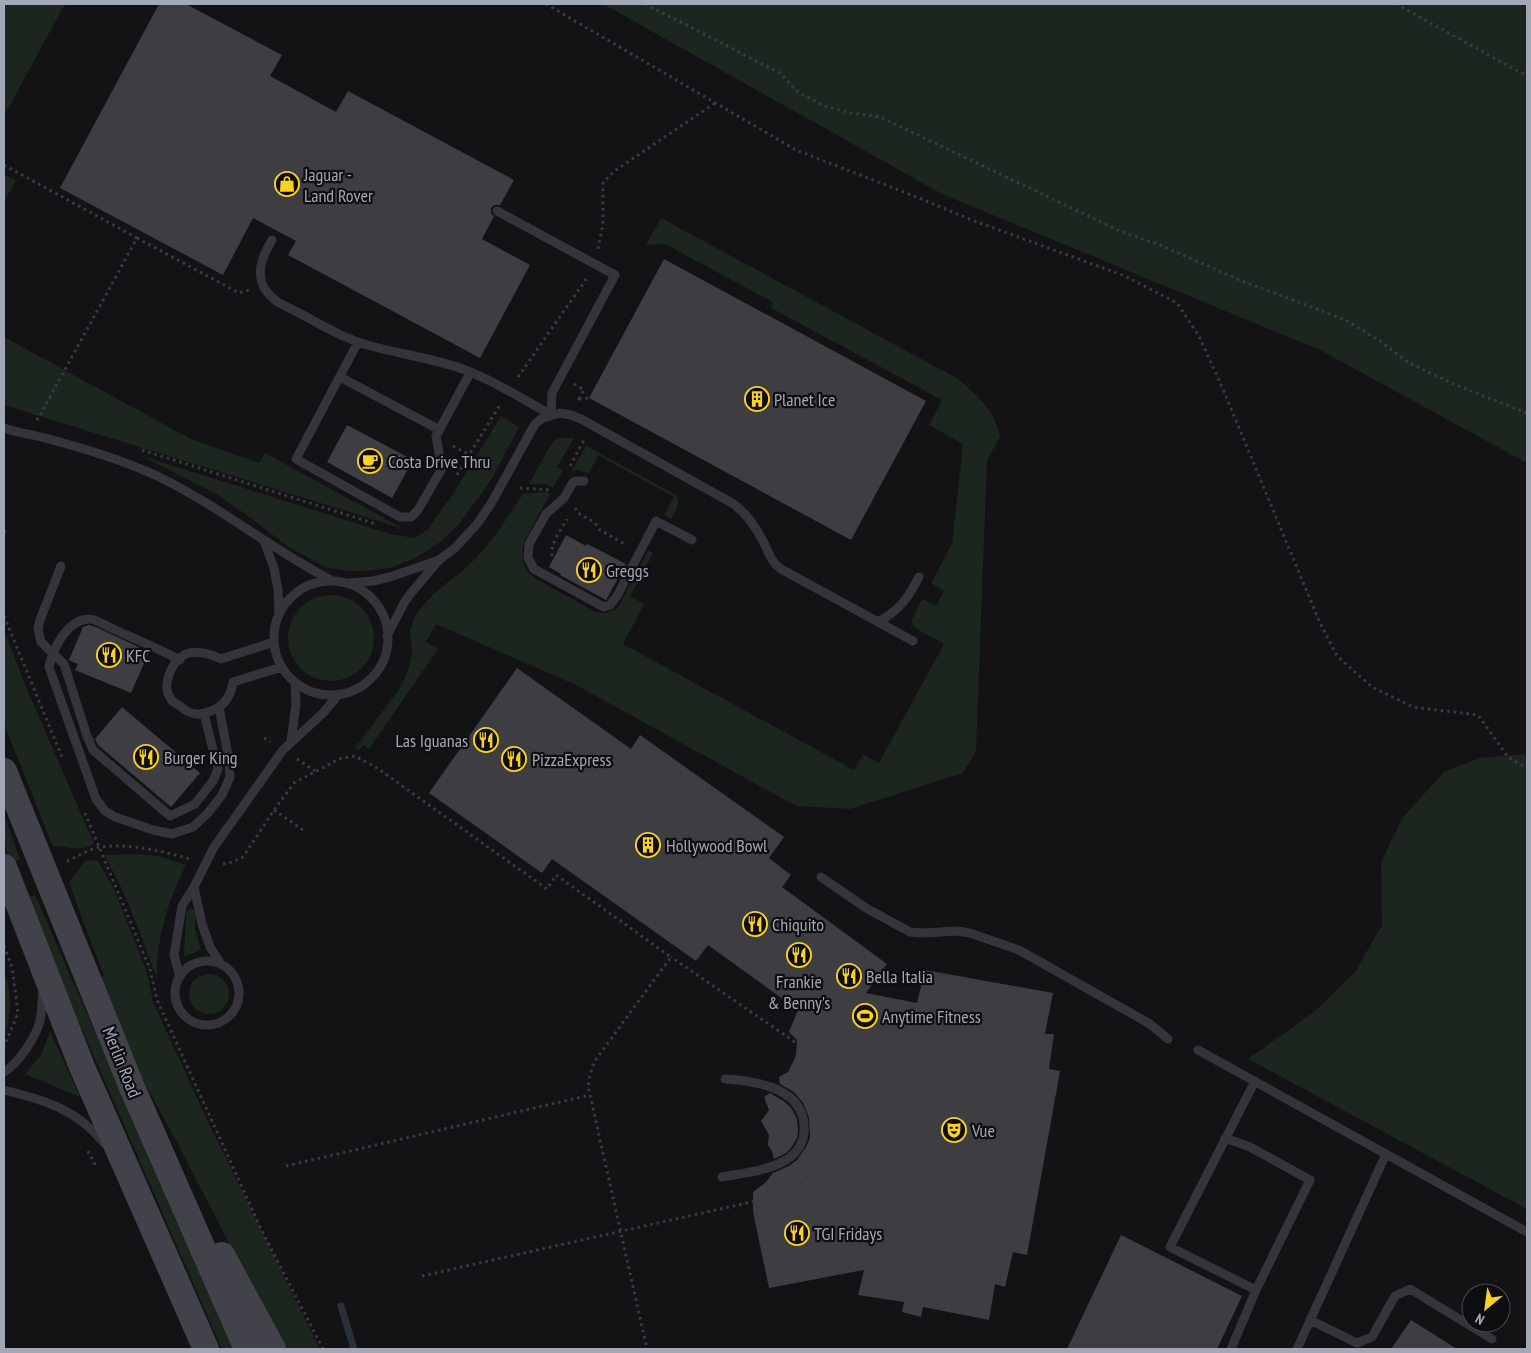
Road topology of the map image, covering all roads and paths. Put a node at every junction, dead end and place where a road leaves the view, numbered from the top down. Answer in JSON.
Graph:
{"nodes":[{"id":1,"x":546,"y":4,"type":"edge"},
{"id":2,"x":645,"y":4,"type":"edge"},
{"id":3,"x":1396,"y":4,"type":"edge"},
{"id":4,"x":1527,"y":76,"type":"edge"},
{"id":5,"x":716,"y":103,"type":"junction"},
{"id":6,"x":4,"y":165,"type":"edge"},
{"id":7,"x":497,"y":210,"type":"dead end"},
{"id":8,"x":137,"y":238,"type":"junction"},
{"id":9,"x":272,"y":240,"type":"dead end"},
{"id":10,"x":596,"y":264,"type":"junction"},
{"id":11,"x":264,"y":287,"type":"junction"},
{"id":12,"x":358,"y":342,"type":"junction"},
{"id":13,"x":470,"y":373,"type":"junction"},
{"id":14,"x":340,"y":377,"type":"junction"},
{"id":15,"x":572,"y":383,"type":"dead end"},
{"id":16,"x":508,"y":391,"type":"junction"},
{"id":17,"x":588,"y":398,"type":"dead end"},
{"id":18,"x":579,"y":399,"type":"junction"},
{"id":19,"x":586,"y":402,"type":"dead end"},
{"id":20,"x":1527,"y":413,"type":"edge"},
{"id":21,"x":551,"y":415,"type":"junction"},
{"id":22,"x":30,"y":417,"type":"dead end"},
{"id":23,"x":38,"y":418,"type":"junction"},
{"id":24,"x":48,"y":421,"type":"dead end"},
{"id":25,"x":438,"y":429,"type":"junction"},
{"id":26,"x":7,"y":431,"type":"edge"},
{"id":27,"x":134,"y":447,"type":"dead end"},
{"id":28,"x":454,"y":479,"type":"dead end"},
{"id":29,"x":584,"y":481,"type":"dead end"},
{"id":30,"x":520,"y":488,"type":"dead end"},
{"id":31,"x":556,"y":493,"type":"dead end"},
{"id":32,"x":376,"y":524,"type":"dead end"},
{"id":33,"x":629,"y":540,"type":"dead end"},
{"id":34,"x":692,"y":540,"type":"dead end"},
{"id":35,"x":264,"y":541,"type":"junction"},
{"id":36,"x":552,"y":556,"type":"dead end"},
{"id":37,"x":439,"y":560,"type":"junction"},
{"id":38,"x":61,"y":566,"type":"dead end"},
{"id":39,"x":919,"y":577,"type":"dead end"},
{"id":40,"x":331,"y":580,"type":"junction"},
{"id":41,"x":346,"y":583,"type":"junction"},
{"id":42,"x":279,"y":614,"type":"junction"},
{"id":43,"x":4,"y":616,"type":"edge"},
{"id":44,"x":878,"y":622,"type":"junction"},
{"id":45,"x":387,"y":636,"type":"junction"},
{"id":46,"x":913,"y":641,"type":"dead end"},
{"id":47,"x":274,"y":642,"type":"junction"},
{"id":48,"x":52,"y":654,"type":"junction"},
{"id":49,"x":180,"y":660,"type":"junction"},
{"id":50,"x":282,"y":666,"type":"junction"},
{"id":51,"x":295,"y":682,"type":"junction"},
{"id":52,"x":339,"y":694,"type":"junction"},
{"id":53,"x":219,"y":708,"type":"junction"},
{"id":54,"x":204,"y":714,"type":"junction"},
{"id":55,"x":291,"y":742,"type":"junction"},
{"id":56,"x":65,"y":764,"type":"dead end"},
{"id":57,"x":1527,"y":768,"type":"edge"},
{"id":58,"x":4,"y":771,"type":"edge"},
{"id":59,"x":394,"y":781,"type":"dead end"},
{"id":60,"x":84,"y":810,"type":"dead end"},
{"id":61,"x":274,"y":810,"type":"dead end"},
{"id":62,"x":306,"y":832,"type":"dead end"},
{"id":63,"x":4,"y":867,"type":"edge"},
{"id":64,"x":821,"y":877,"type":"dead end"},
{"id":65,"x":194,"y":887,"type":"junction"},
{"id":66,"x":4,"y":946,"type":"edge"},
{"id":67,"x":671,"y":957,"type":"junction"},
{"id":68,"x":41,"y":962,"type":"junction"},
{"id":69,"x":221,"y":964,"type":"junction"},
{"id":70,"x":180,"y":976,"type":"junction"},
{"id":71,"x":1168,"y":1039,"type":"dead end"},
{"id":72,"x":1198,"y":1050,"type":"dead end"},
{"id":73,"x":18,"y":1059,"type":"junction"},
{"id":74,"x":4,"y":1072,"type":"edge"},
{"id":75,"x":725,"y":1079,"type":"dead end"},
{"id":76,"x":1255,"y":1081,"type":"junction"},
{"id":77,"x":131,"y":1085,"type":"junction"},
{"id":78,"x":4,"y":1090,"type":"edge"},
{"id":79,"x":590,"y":1095,"type":"junction"},
{"id":80,"x":1225,"y":1138,"type":"junction"},
{"id":81,"x":86,"y":1148,"type":"dead end"},
{"id":82,"x":1386,"y":1154,"type":"junction"},
{"id":83,"x":286,"y":1166,"type":"dead end"},
{"id":84,"x":100,"y":1173,"type":"dead end"},
{"id":85,"x":129,"y":1174,"type":"junction"},
{"id":86,"x":722,"y":1177,"type":"dead end"},
{"id":87,"x":620,"y":1231,"type":"junction"},
{"id":88,"x":1527,"y":1232,"type":"edge"},
{"id":89,"x":422,"y":1276,"type":"dead end"},
{"id":90,"x":1256,"y":1290,"type":"junction"},
{"id":91,"x":1310,"y":1320,"type":"junction"},
{"id":92,"x":1492,"y":1338,"type":"dead end"},
{"id":93,"x":206,"y":1349,"type":"edge"},
{"id":94,"x":247,"y":1349,"type":"edge"},
{"id":95,"x":273,"y":1349,"type":"edge"},
{"id":96,"x":323,"y":1349,"type":"edge"},
{"id":97,"x":647,"y":1349,"type":"edge"},
{"id":98,"x":1230,"y":1349,"type":"edge"},
{"id":99,"x":1297,"y":1349,"type":"edge"}],
"edges":[{"from":1,"to":5,"type":"path"},
{"from":2,"to":20,"type":"path"},
{"from":3,"to":4,"type":"path"},
{"from":5,"to":10,"type":"path"},
{"from":5,"to":57,"type":"path"},
{"from":6,"to":8,"type":"path"},
{"from":7,"to":10,"type":"lane"},
{"from":8,"to":11,"type":"path"},
{"from":8,"to":23,"type":"path"},
{"from":9,"to":11,"type":"lane"},
{"from":10,"to":16,"type":"path"},
{"from":10,"to":21,"type":"lane"},
{"from":11,"to":12,"type":"lane"},
{"from":12,"to":13,"type":"lane"},
{"from":12,"to":14,"type":"lane"},
{"from":13,"to":16,"type":"lane"},
{"from":13,"to":25,"type":"lane"},
{"from":14,"to":25,"type":"lane"},
{"from":14,"to":25,"type":"lane"},
{"from":15,"to":18,"type":"path"},
{"from":16,"to":21,"type":"lane"},
{"from":16,"to":28,"type":"path"},
{"from":17,"to":18,"type":"path"},
{"from":18,"to":19,"type":"path"},
{"from":21,"to":37,"type":"lane"},
{"from":21,"to":44,"type":"lane"},
{"from":22,"to":23,"type":"path"},
{"from":23,"to":24,"type":"path"},
{"from":26,"to":35,"type":"lane"},
{"from":27,"to":32,"type":"path"},
{"from":29,"to":34,"type":"lane"},
{"from":30,"to":31,"type":"path"},
{"from":33,"to":36,"type":"path"},
{"from":35,"to":40,"type":"lane"},
{"from":35,"to":42,"type":"lane"},
{"from":37,"to":41,"type":"lane"},
{"from":37,"to":45,"type":"lane"},
{"from":38,"to":48,"type":"lane"},
{"from":39,"to":44,"type":"lane"},
{"from":40,"to":41,"type":"lane"},
{"from":40,"to":42,"type":"lane"},
{"from":41,"to":45,"type":"lane"},
{"from":42,"to":47,"type":"lane"},
{"from":43,"to":56,"type":"path"},
{"from":44,"to":46,"type":"lane"},
{"from":45,"to":52,"type":"lane"},
{"from":47,"to":49,"type":"lane"},
{"from":47,"to":50,"type":"lane"},
{"from":48,"to":49,"type":"lane"},
{"from":48,"to":53,"type":"lane"},
{"from":48,"to":54,"type":"lane"},
{"from":49,"to":54,"type":"lane"},
{"from":50,"to":51,"type":"lane"},
{"from":50,"to":53,"type":"lane"},
{"from":51,"to":52,"type":"lane"},
{"from":51,"to":55,"type":"lane"},
{"from":52,"to":55,"type":"lane"},
{"from":53,"to":54,"type":"lane"},
{"from":55,"to":65,"type":"lane"},
{"from":58,"to":77,"type":"street","name":"Merlin Road"},
{"from":59,"to":67,"type":"path"},
{"from":60,"to":96,"type":"path"},
{"from":61,"to":62,"type":"path"},
{"from":63,"to":68,"type":"street"},
{"from":64,"to":71,"type":"lane"},
{"from":65,"to":69,"type":"lane"},
{"from":65,"to":70,"type":"lane"},
{"from":66,"to":73,"type":"path"},
{"from":67,"to":79,"type":"path"},
{"from":67,"to":87,"type":"path"},
{"from":68,"to":73,"type":"lane"},
{"from":68,"to":85,"type":"street"},
{"from":69,"to":70,"type":"lane"},
{"from":69,"to":70,"type":"lane"},
{"from":72,"to":76,"type":"lane"},
{"from":73,"to":74,"type":"lane"},
{"from":75,"to":86,"type":"lane"},
{"from":76,"to":80,"type":"lane"},
{"from":76,"to":82,"type":"lane"},
{"from":77,"to":94,"type":"street","name":"Merlin Road"},
{"from":77,"to":95,"type":"street"},
{"from":78,"to":85,"type":"lane"},
{"from":79,"to":83,"type":"path"},
{"from":79,"to":87,"type":"path"},
{"from":80,"to":90,"type":"lane"},
{"from":80,"to":90,"type":"lane"},
{"from":81,"to":84,"type":"path"},
{"from":82,"to":88,"type":"lane"},
{"from":82,"to":91,"type":"lane"},
{"from":85,"to":93,"type":"street"},
{"from":87,"to":89,"type":"path"},
{"from":87,"to":97,"type":"path"},
{"from":90,"to":98,"type":"lane"},
{"from":91,"to":92,"type":"lane"},
{"from":91,"to":99,"type":"lane"}]}
